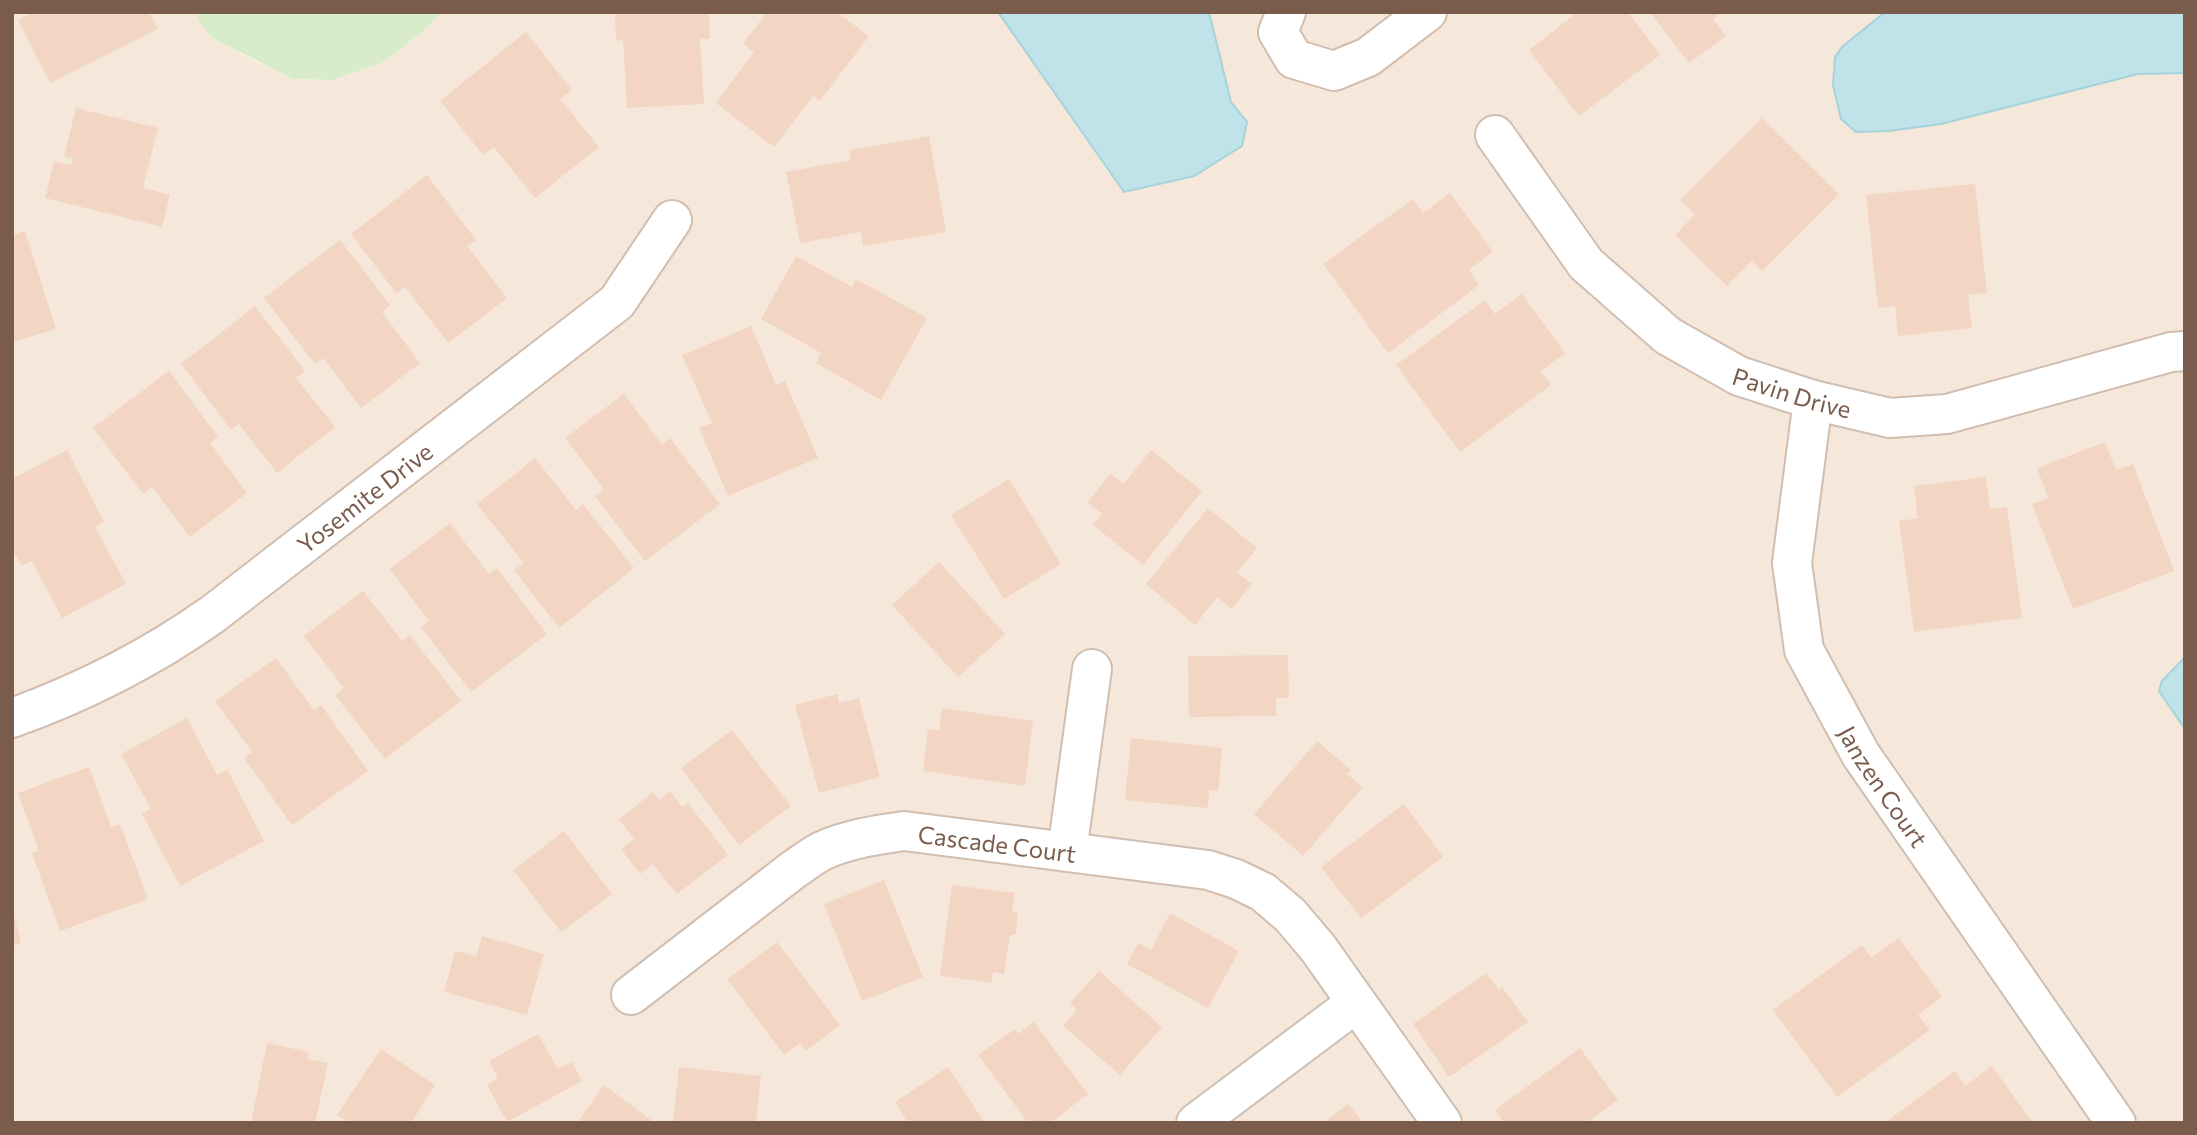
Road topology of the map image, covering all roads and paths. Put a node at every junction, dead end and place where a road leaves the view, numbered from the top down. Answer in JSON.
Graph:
{"nodes":[{"id":1,"x":1286,"y":12,"type":"edge"},
{"id":2,"x":1427,"y":12,"type":"edge"},
{"id":3,"x":1494,"y":135,"type":"dead end"},
{"id":4,"x":672,"y":220,"type":"dead end"},
{"id":5,"x":2185,"y":351,"type":"edge"},
{"id":6,"x":1813,"y":400,"type":"junction"},
{"id":7,"x":1092,"y":669,"type":"dead end"},
{"id":8,"x":12,"y":718,"type":"edge"},
{"id":9,"x":1067,"y":852,"type":"junction"},
{"id":10,"x":631,"y":995,"type":"dead end"},
{"id":11,"x":1356,"y":1003,"type":"junction"},
{"id":12,"x":1196,"y":1123,"type":"edge"},
{"id":13,"x":1442,"y":1123,"type":"edge"},
{"id":14,"x":2116,"y":1123,"type":"edge"}],
"edges":[{"from":1,"to":2,"type":"street"},
{"from":3,"to":6,"type":"street","name":"Pavin Drive"},
{"from":4,"to":8,"type":"street","name":"Yosemite Drive"},
{"from":5,"to":6,"type":"street","name":"Pavin Drive"},
{"from":6,"to":14,"type":"street","name":"Janzen Court"},
{"from":7,"to":9,"type":"street"},
{"from":9,"to":10,"type":"street","name":"Cascade Court"},
{"from":9,"to":11,"type":"street","name":"Cascade Court"},
{"from":11,"to":12,"type":"street"},
{"from":11,"to":13,"type":"street","name":"Cascade Court"}]}
